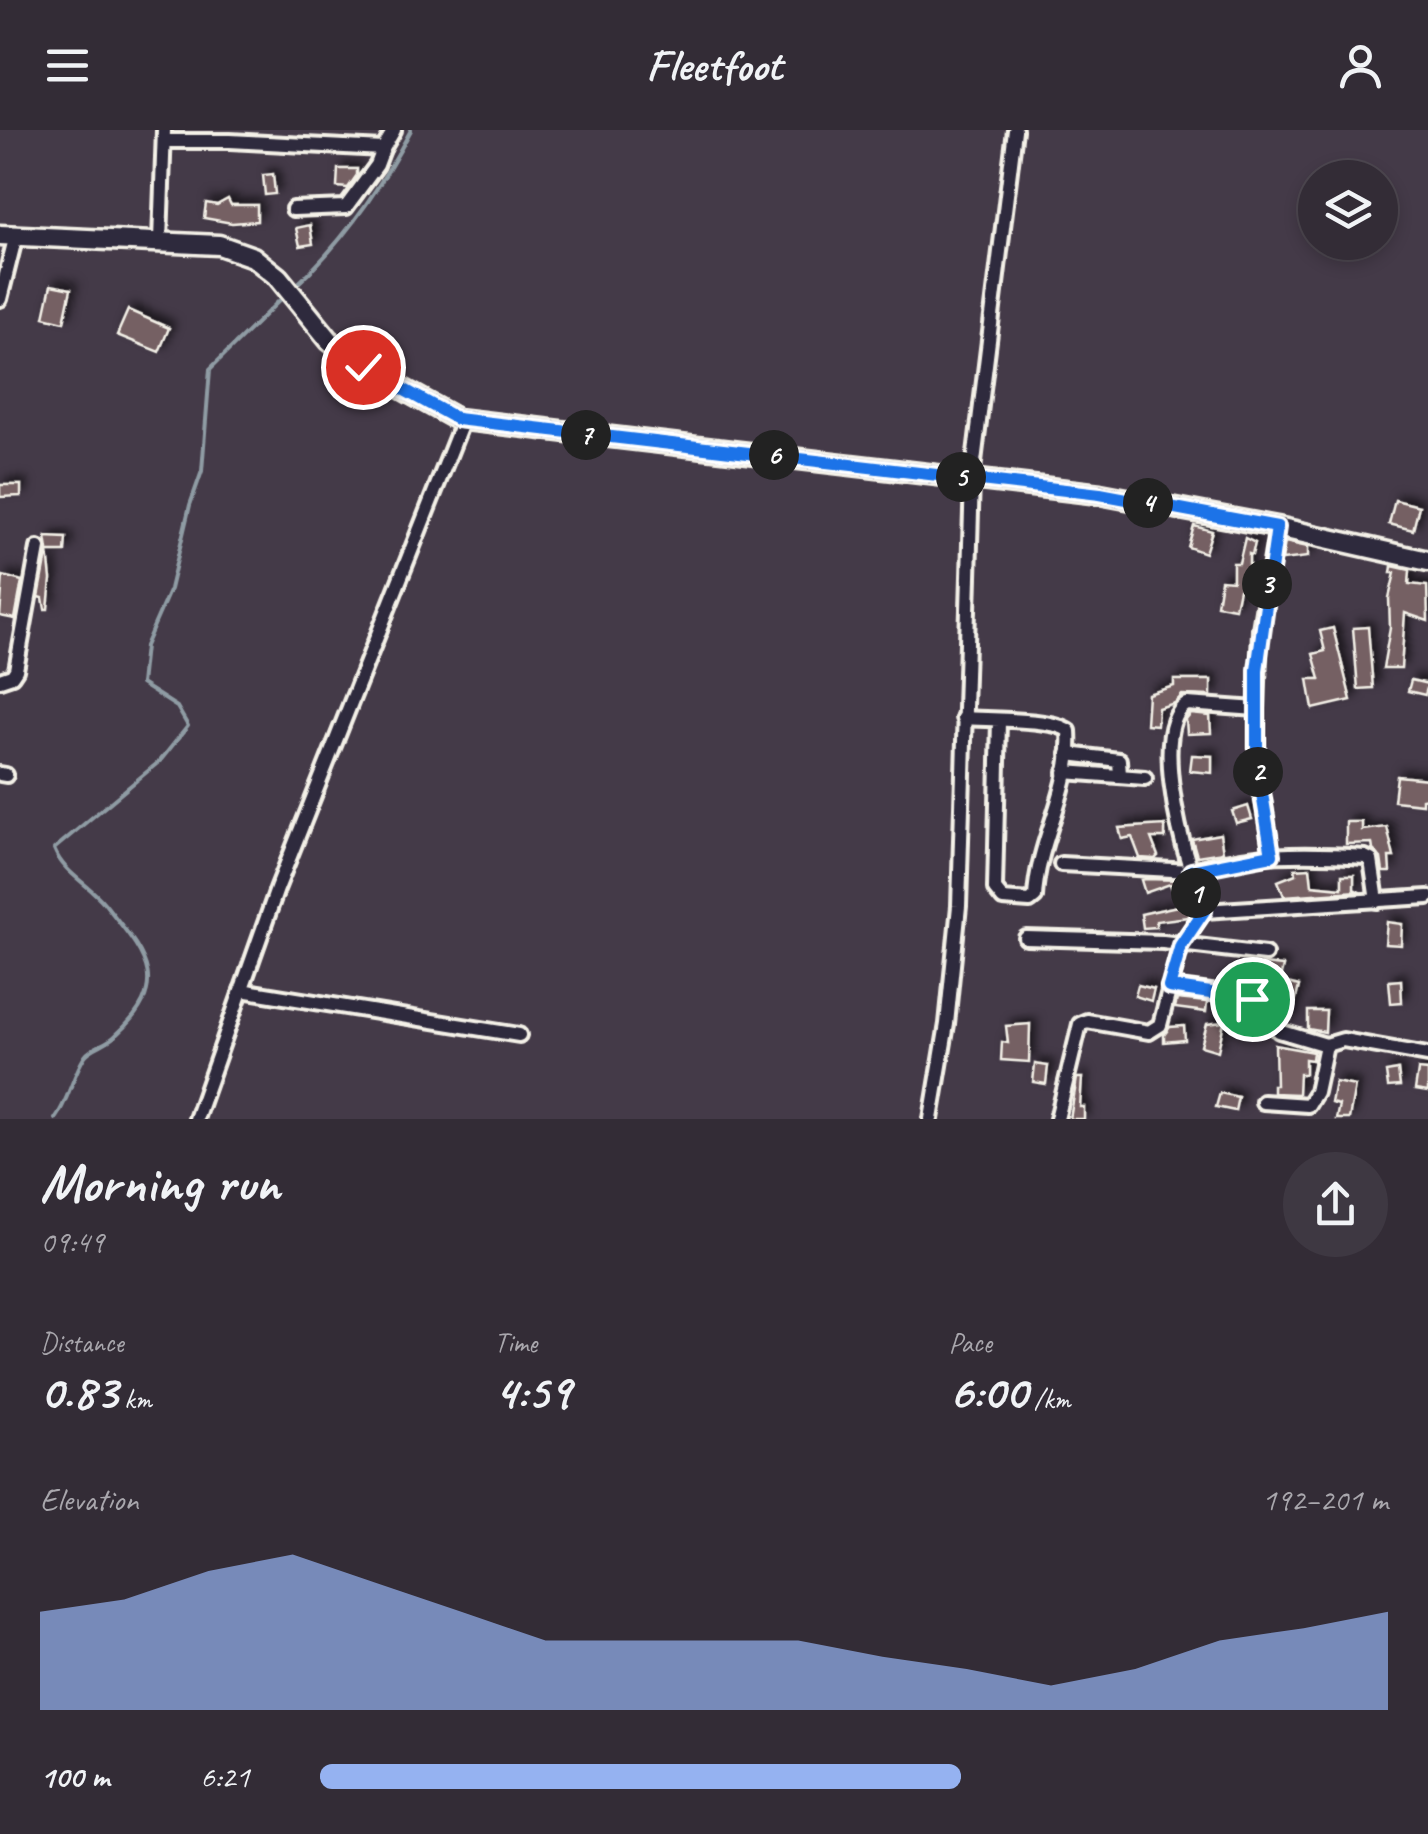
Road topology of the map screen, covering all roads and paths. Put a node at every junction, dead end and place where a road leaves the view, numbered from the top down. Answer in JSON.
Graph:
{"nodes":[{"id":1,"x":394,"y":130,"type":"edge"},
{"id":2,"x":1015,"y":130,"type":"edge"},
{"id":3,"x":164,"y":136,"type":"edge"},
{"id":4,"x":383,"y":149,"type":"junction"},
{"id":5,"x":293,"y":209,"type":"dead end"},
{"id":6,"x":8,"y":235,"type":"edge"},
{"id":7,"x":160,"y":240,"type":"junction"},
{"id":8,"x":0,"y":299,"type":"edge"},
{"id":9,"x":463,"y":420,"type":"junction"},
{"id":10,"x":972,"y":478,"type":"junction"},
{"id":11,"x":1277,"y":527,"type":"junction"},
{"id":12,"x":38,"y":548,"type":"dead end"},
{"id":13,"x":1428,"y":560,"type":"edge"},
{"id":14,"x":0,"y":680,"type":"edge"},
{"id":15,"x":1257,"y":709,"type":"junction"},
{"id":16,"x":963,"y":718,"type":"junction"},
{"id":17,"x":999,"y":720,"type":"junction"},
{"id":18,"x":1068,"y":754,"type":"junction"},
{"id":19,"x":1065,"y":772,"type":"junction"},
{"id":20,"x":1120,"y":776,"type":"junction"},
{"id":21,"x":1144,"y":778,"type":"dead end"},
{"id":22,"x":1272,"y":855,"type":"junction"},
{"id":23,"x":1061,"y":864,"type":"dead end"},
{"id":24,"x":1191,"y":871,"type":"junction"},
{"id":25,"x":1428,"y":897,"type":"edge"},
{"id":26,"x":1377,"y":901,"type":"junction"},
{"id":27,"x":1204,"y":911,"type":"junction"},
{"id":28,"x":1026,"y":938,"type":"dead end"},
{"id":29,"x":1181,"y":945,"type":"junction"},
{"id":30,"x":1265,"y":954,"type":"dead end"},
{"id":31,"x":1169,"y":987,"type":"junction"},
{"id":32,"x":241,"y":990,"type":"junction"},
{"id":33,"x":519,"y":1036,"type":"dead end"},
{"id":34,"x":1326,"y":1045,"type":"junction"},
{"id":35,"x":1428,"y":1055,"type":"edge"},
{"id":36,"x":1264,"y":1102,"type":"dead end"},
{"id":37,"x":1307,"y":1112,"type":"edge"},
{"id":38,"x":196,"y":1119,"type":"edge"},
{"id":39,"x":931,"y":1119,"type":"edge"},
{"id":40,"x":1057,"y":1119,"type":"edge"}],
"edges":[{"from":1,"to":4,"type":"street"},
{"from":2,"to":10,"type":"street"},
{"from":3,"to":4,"type":"street"},
{"from":3,"to":7,"type":"street"},
{"from":4,"to":5,"type":"street"},
{"from":6,"to":7,"type":"main road"},
{"from":6,"to":8,"type":"street"},
{"from":7,"to":9,"type":"main road"},
{"from":9,"to":10,"type":"main road"},
{"from":9,"to":32,"type":"street"},
{"from":10,"to":11,"type":"main road"},
{"from":10,"to":16,"type":"street"},
{"from":11,"to":13,"type":"main road"},
{"from":11,"to":15,"type":"street"},
{"from":12,"to":14,"type":"street"},
{"from":15,"to":22,"type":"street"},
{"from":15,"to":24,"type":"street"},
{"from":16,"to":17,"type":"street"},
{"from":16,"to":39,"type":"street"},
{"from":17,"to":18,"type":"street"},
{"from":17,"to":19,"type":"street"},
{"from":18,"to":19,"type":"street"},
{"from":18,"to":20,"type":"street"},
{"from":19,"to":20,"type":"street"},
{"from":20,"to":21,"type":"street"},
{"from":22,"to":24,"type":"street"},
{"from":22,"to":26,"type":"street"},
{"from":23,"to":24,"type":"street"},
{"from":24,"to":27,"type":"street"},
{"from":25,"to":26,"type":"street"},
{"from":26,"to":27,"type":"street"},
{"from":27,"to":29,"type":"street"},
{"from":28,"to":29,"type":"street"},
{"from":29,"to":30,"type":"street"},
{"from":29,"to":31,"type":"street"},
{"from":31,"to":34,"type":"street"},
{"from":31,"to":40,"type":"street"},
{"from":32,"to":33,"type":"street"},
{"from":32,"to":38,"type":"street"},
{"from":34,"to":35,"type":"street"},
{"from":34,"to":37,"type":"street"},
{"from":36,"to":37,"type":"street"}]}
